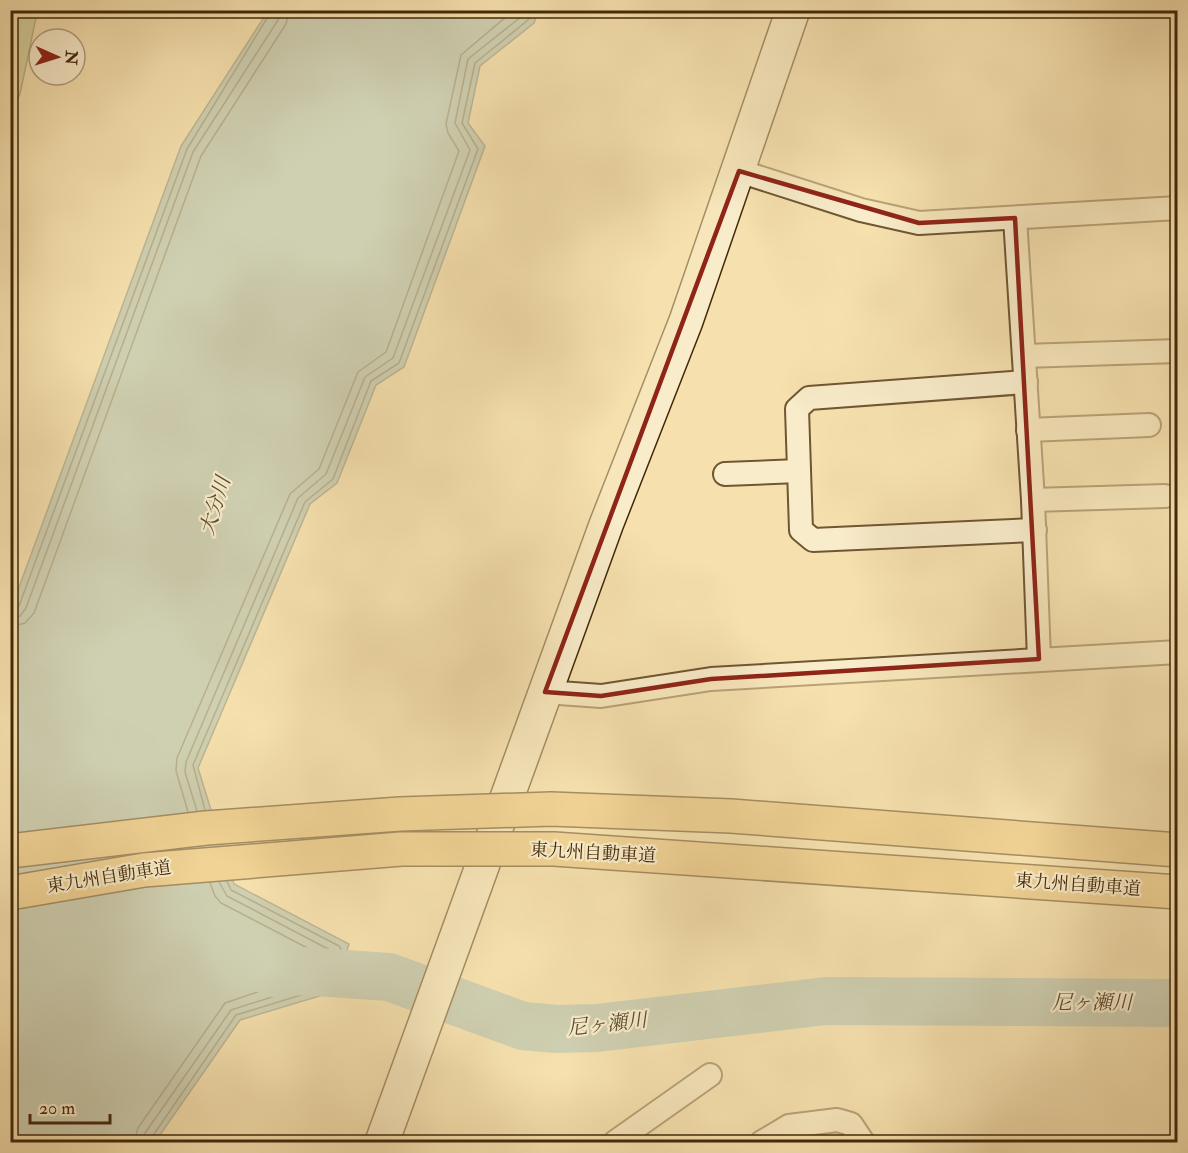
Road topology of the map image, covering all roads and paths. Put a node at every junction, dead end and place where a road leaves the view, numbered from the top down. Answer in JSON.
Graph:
{"nodes":[{"id":1,"x":793,"y":10,"type":"edge"},
{"id":2,"x":739,"y":171,"type":"junction"},
{"id":3,"x":1178,"y":208,"type":"edge"},
{"id":4,"x":1015,"y":218,"type":"junction"},
{"id":5,"x":1178,"y":351,"type":"edge"},
{"id":6,"x":1024,"y":356,"type":"junction"},
{"id":7,"x":1026,"y":382,"type":"junction"},
{"id":8,"x":1149,"y":425,"type":"dead end"},
{"id":9,"x":1028,"y":430,"type":"junction"},
{"id":10,"x":799,"y":471,"type":"junction"},
{"id":11,"x":725,"y":474,"type":"dead end"},
{"id":12,"x":1165,"y":496,"type":"dead end"},
{"id":13,"x":1033,"y":500,"type":"junction"},
{"id":14,"x":1035,"y":530,"type":"junction"},
{"id":15,"x":1178,"y":652,"type":"edge"},
{"id":16,"x":1039,"y":659,"type":"junction"},
{"id":17,"x":545,"y":692,"type":"junction"},
{"id":18,"x":1178,"y":850,"type":"edge"},
{"id":19,"x":10,"y":851,"type":"edge"},
{"id":20,"x":1178,"y":892,"type":"edge"},
{"id":21,"x":10,"y":893,"type":"edge"},
{"id":22,"x":710,"y":1075,"type":"dead end"},
{"id":23,"x":382,"y":1143,"type":"edge"},
{"id":24,"x":615,"y":1143,"type":"edge"},
{"id":25,"x":762,"y":1143,"type":"edge"},
{"id":26,"x":863,"y":1143,"type":"edge"}],
"edges":[{"from":1,"to":2,"type":"street"},
{"from":2,"to":4,"type":"street"},
{"from":2,"to":17,"type":"street"},
{"from":3,"to":4,"type":"street"},
{"from":4,"to":6,"type":"street"},
{"from":5,"to":6,"type":"street"},
{"from":6,"to":7,"type":"street"},
{"from":7,"to":9,"type":"street"},
{"from":7,"to":10,"type":"street"},
{"from":8,"to":9,"type":"street"},
{"from":9,"to":13,"type":"street"},
{"from":10,"to":11,"type":"street"},
{"from":10,"to":14,"type":"street"},
{"from":12,"to":13,"type":"street"},
{"from":13,"to":14,"type":"street"},
{"from":14,"to":16,"type":"street"},
{"from":15,"to":16,"type":"street"},
{"from":16,"to":17,"type":"street"},
{"from":17,"to":23,"type":"street"},
{"from":18,"to":19,"type":"highway","name":"東九州自動車道","bridge":true},
{"from":20,"to":21,"type":"highway","name":"東九州自動車道","bridge":true},
{"from":22,"to":24,"type":"street"},
{"from":25,"to":26,"type":"street"}]}
